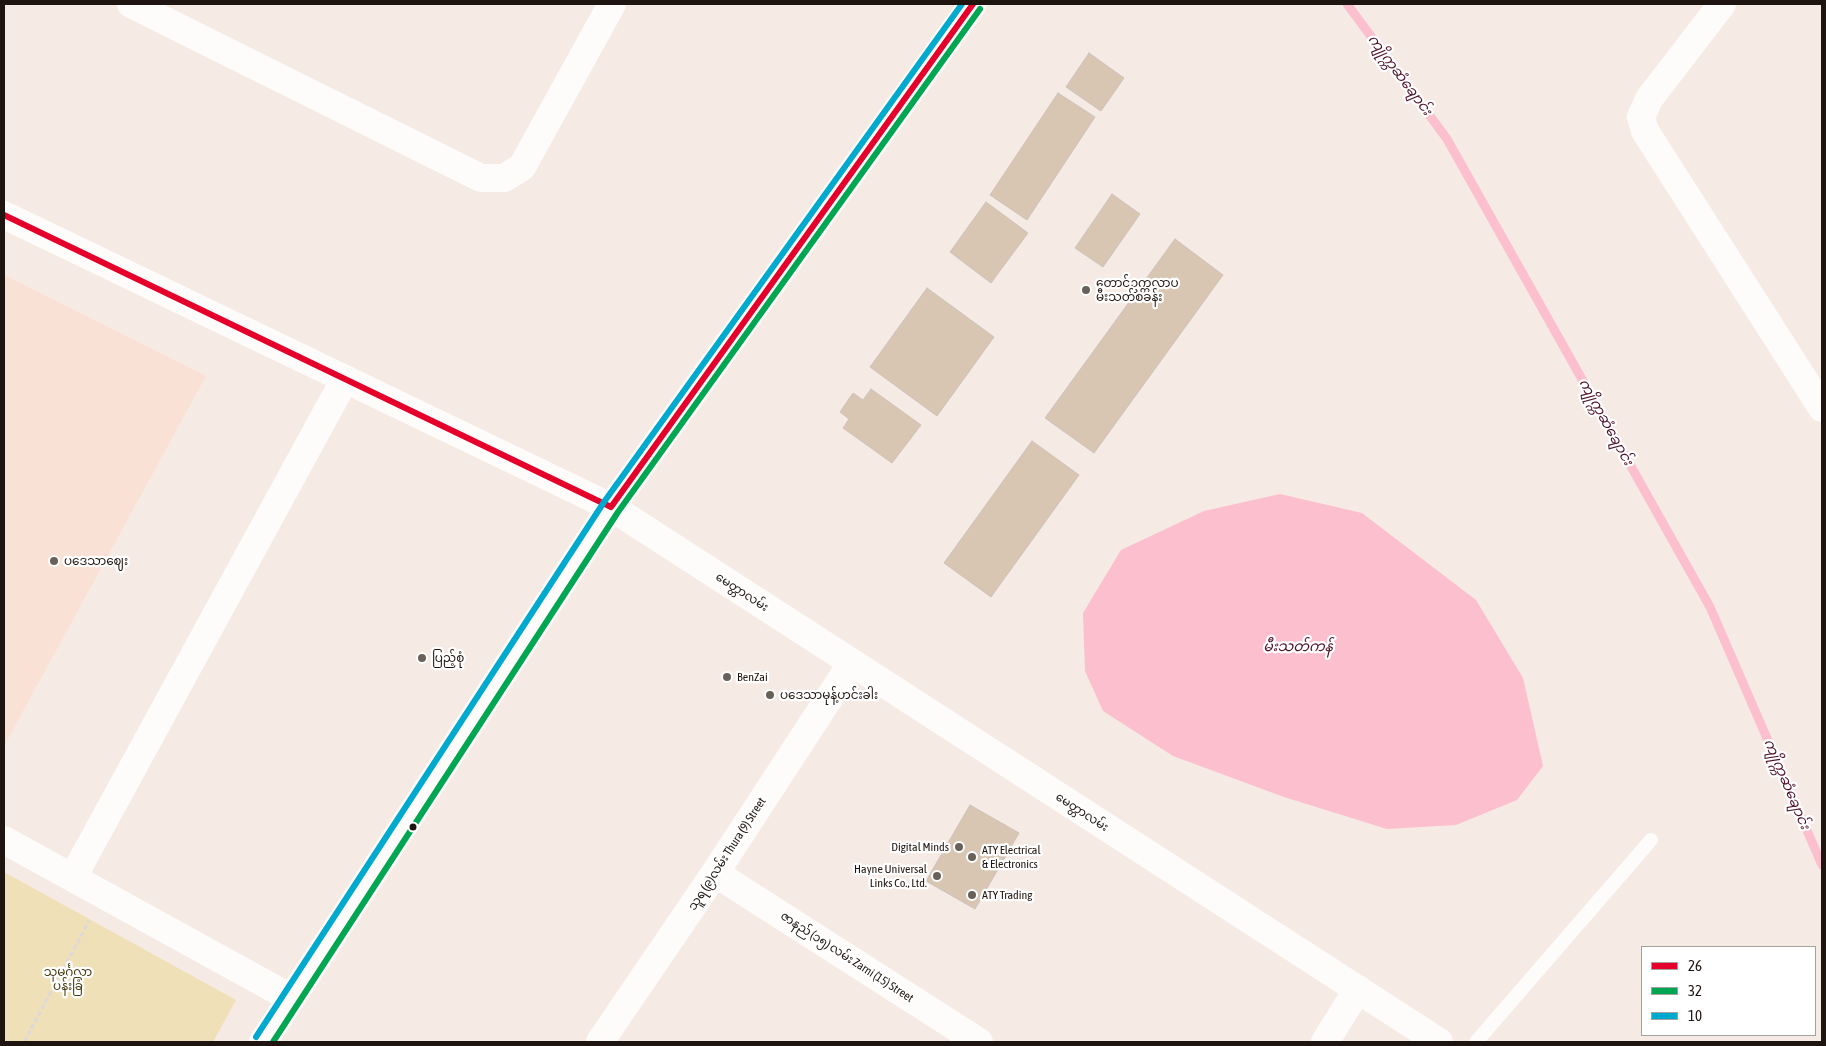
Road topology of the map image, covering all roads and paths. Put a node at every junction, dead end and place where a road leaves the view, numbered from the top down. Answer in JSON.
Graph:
{"nodes":[{"id":1,"x":131,"y":4,"type":"edge"},
{"id":2,"x":612,"y":4,"type":"edge"},
{"id":3,"x":973,"y":4,"type":"edge"},
{"id":4,"x":1722,"y":4,"type":"edge"},
{"id":5,"x":4,"y":215,"type":"edge"},
{"id":6,"x":345,"y":379,"type":"junction"},
{"id":7,"x":1822,"y":408,"type":"edge"},
{"id":8,"x":610,"y":507,"type":"junction"},
{"id":9,"x":852,"y":663,"type":"junction"},
{"id":10,"x":4,"y":840,"type":"edge"},
{"id":11,"x":1651,"y":840,"type":"dead end"},
{"id":12,"x":715,"y":873,"type":"junction"},
{"id":13,"x":73,"y":877,"type":"junction"},
{"id":14,"x":104,"y":894,"type":"junction"},
{"id":15,"x":1358,"y":989,"type":"junction"},
{"id":16,"x":291,"y":998,"type":"junction"},
{"id":17,"x":24,"y":1042,"type":"edge"},
{"id":18,"x":263,"y":1042,"type":"edge"},
{"id":19,"x":600,"y":1042,"type":"edge"},
{"id":20,"x":978,"y":1042,"type":"edge"},
{"id":21,"x":1325,"y":1042,"type":"edge"},
{"id":22,"x":1439,"y":1042,"type":"edge"},
{"id":23,"x":1476,"y":1042,"type":"edge"}],
"edges":[{"from":1,"to":2,"type":"main road"},
{"from":3,"to":8,"type":"main road"},
{"from":4,"to":7,"type":"main road"},
{"from":5,"to":6,"type":"main road","name":"မေတ္တာလမ်း"},
{"from":6,"to":8,"type":"main road","name":"မေတ္တာလမ်း"},
{"from":6,"to":13,"type":"main road"},
{"from":8,"to":9,"type":"main road","name":"မေတ္တာလမ်း"},
{"from":8,"to":16,"type":"main road"},
{"from":9,"to":12,"type":"main road","name":"သူရ (၉)လမ်း Thura (9) Street"},
{"from":9,"to":15,"type":"main road","name":"မေတ္တာလမ်း"},
{"from":10,"to":13,"type":"main road"},
{"from":11,"to":23,"type":"lane"},
{"from":12,"to":19,"type":"main road","name":"သူရ (၉)လမ်း Thura (9) Street"},
{"from":12,"to":20,"type":"main road","name":"ဇာနည် (၁၅) လမ်း Zarni (15) Street"},
{"from":13,"to":14,"type":"main road"},
{"from":14,"to":16,"type":"main road"},
{"from":14,"to":17,"type":"path"},
{"from":15,"to":21,"type":"main road"},
{"from":15,"to":22,"type":"main road","name":"မေတ္တာလမ်း"},
{"from":16,"to":18,"type":"main road"}]}
